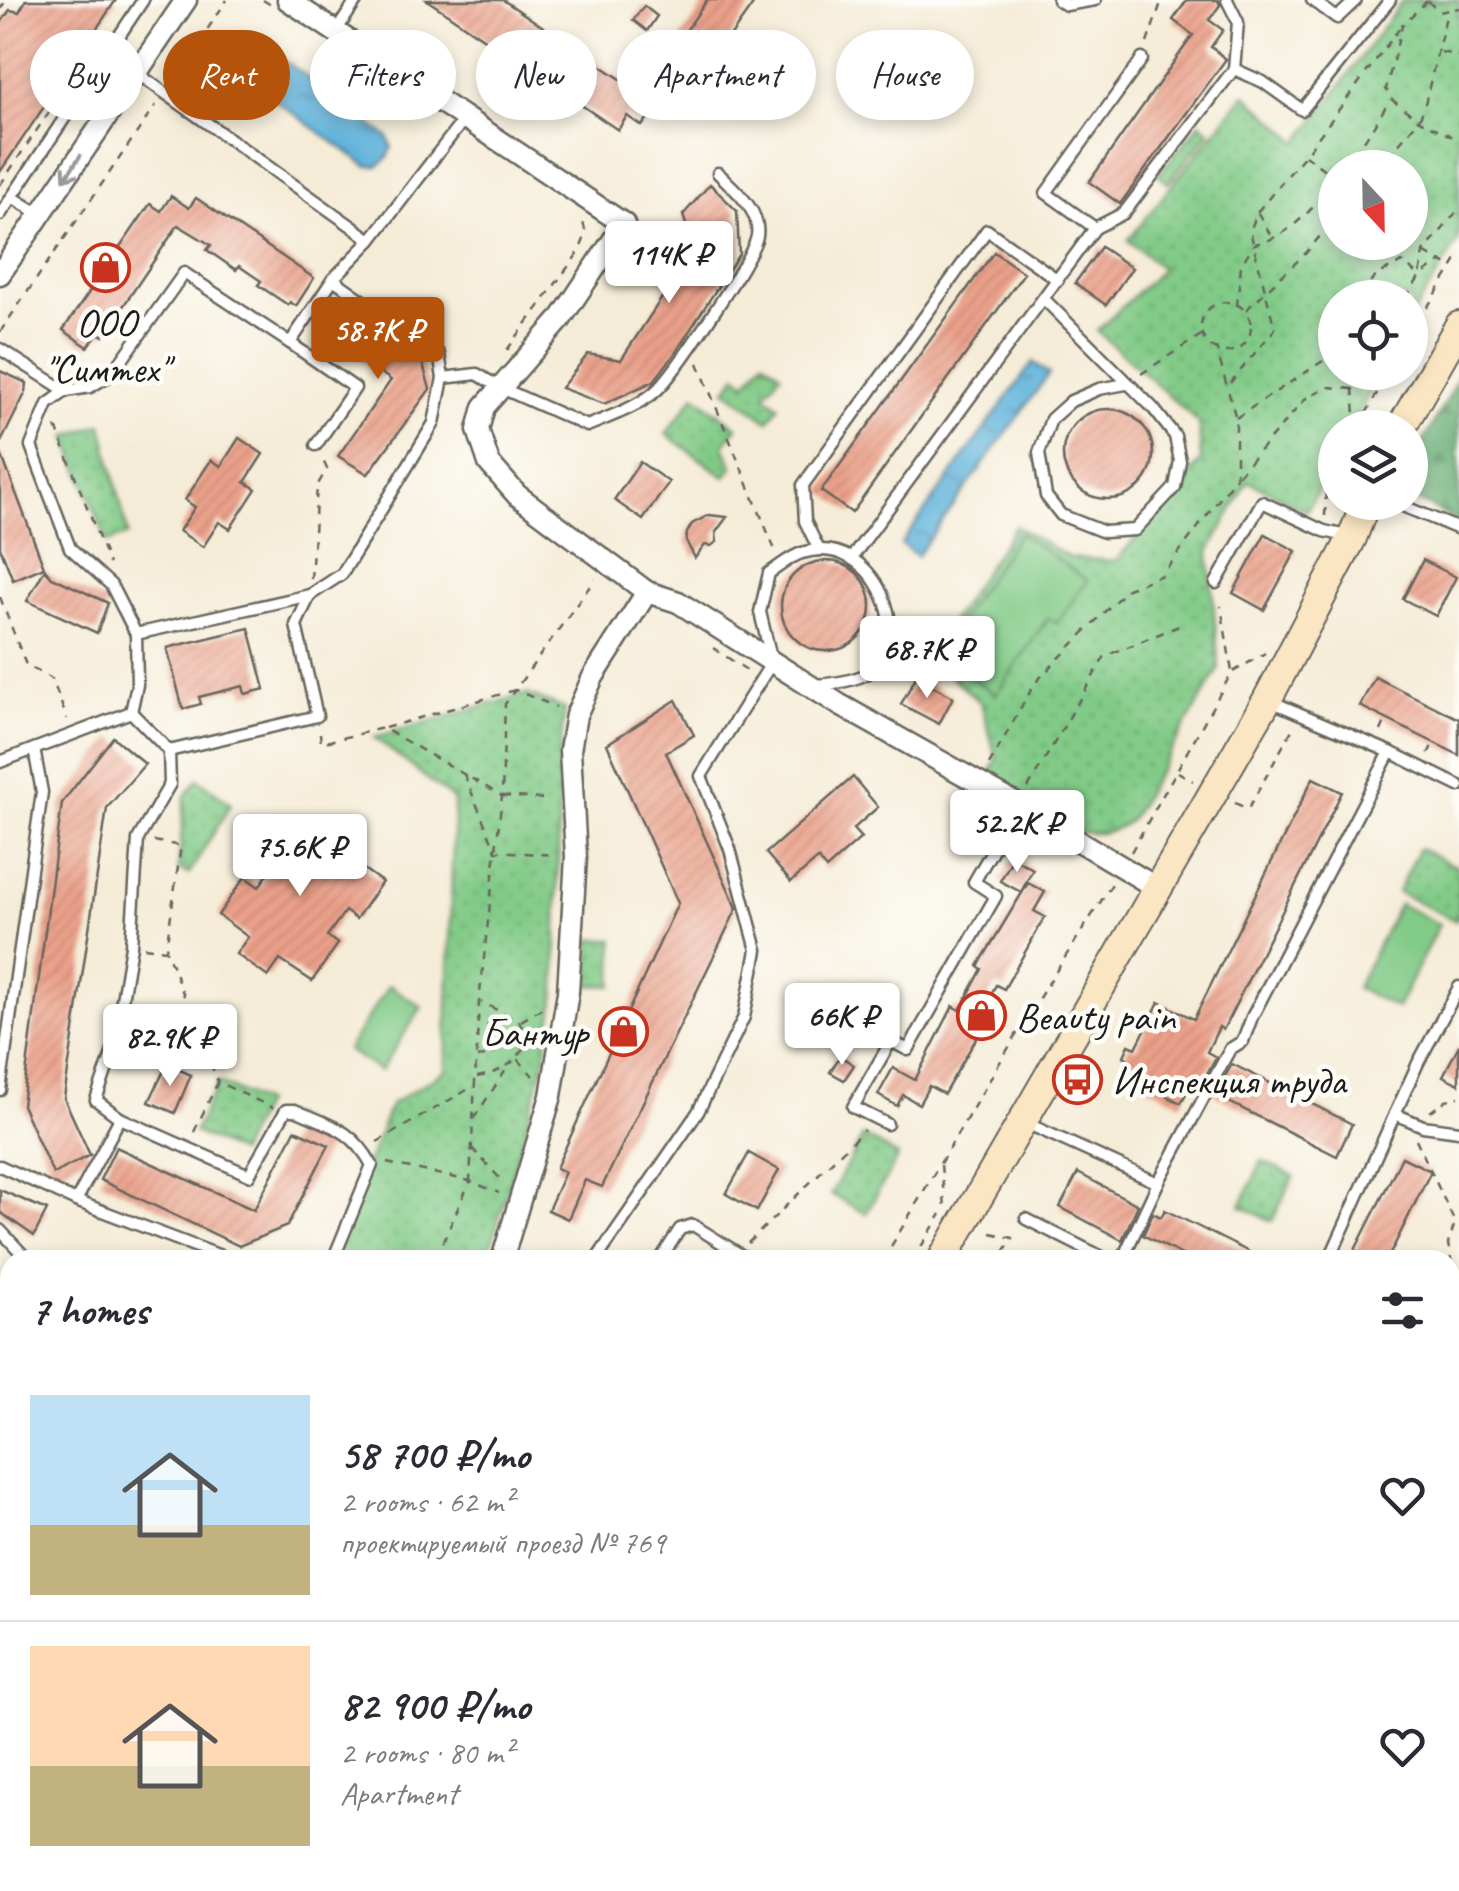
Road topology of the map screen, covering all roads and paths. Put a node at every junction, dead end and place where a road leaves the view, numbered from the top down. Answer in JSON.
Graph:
{"nodes":[{"id":1,"x":6,"y":0,"type":"edge"},
{"id":2,"x":143,"y":0,"type":"edge"},
{"id":3,"x":186,"y":0,"type":"edge"},
{"id":4,"x":227,"y":0,"type":"edge"},
{"id":5,"x":263,"y":0,"type":"edge"},
{"id":6,"x":358,"y":0,"type":"edge"},
{"id":7,"x":1058,"y":0,"type":"edge"},
{"id":8,"x":1095,"y":0,"type":"edge"},
{"id":9,"x":1162,"y":0,"type":"edge"},
{"id":10,"x":1227,"y":0,"type":"edge"},
{"id":11,"x":1312,"y":0,"type":"edge"},
{"id":12,"x":1356,"y":0,"type":"edge"},
{"id":13,"x":1390,"y":0,"type":"edge"},
{"id":14,"x":1427,"y":0,"type":"edge"},
{"id":15,"x":284,"y":5,"type":"edge"},
{"id":16,"x":1459,"y":8,"type":"edge"},
{"id":17,"x":0,"y":10,"type":"edge"},
{"id":18,"x":1447,"y":12,"type":"junction"},
{"id":19,"x":1402,"y":25,"type":"junction"},
{"id":20,"x":207,"y":30,"type":"edge"},
{"id":21,"x":332,"y":30,"type":"edge"},
{"id":22,"x":337,"y":30,"type":"edge"},
{"id":23,"x":1439,"y":52,"type":"junction"},
{"id":24,"x":1459,"y":56,"type":"edge"},
{"id":25,"x":1142,"y":59,"type":"joint"},
{"id":26,"x":143,"y":62,"type":"edge"},
{"id":27,"x":1234,"y":69,"type":"junction"},
{"id":28,"x":163,"y":95,"type":"edge"},
{"id":29,"x":1391,"y":99,"type":"junction"},
{"id":30,"x":456,"y":112,"type":"edge"},
{"id":31,"x":465,"y":118,"type":"junction"},
{"id":32,"x":44,"y":120,"type":"edge"},
{"id":33,"x":104,"y":120,"type":"edge"},
{"id":34,"x":206,"y":120,"type":"edge"},
{"id":35,"x":1418,"y":120,"type":"junction"},
{"id":36,"x":1459,"y":140,"type":"edge"},
{"id":37,"x":1358,"y":150,"type":"edge"},
{"id":38,"x":1393,"y":150,"type":"edge"},
{"id":39,"x":1306,"y":155,"type":"junction"},
{"id":40,"x":1318,"y":165,"type":"edge"},
{"id":41,"x":0,"y":173,"type":"edge"},
{"id":42,"x":718,"y":173,"type":"dead end"},
{"id":43,"x":6,"y":176,"type":"junction"},
{"id":44,"x":0,"y":185,"type":"edge"},
{"id":45,"x":12,"y":197,"type":"junction"},
{"id":46,"x":1318,"y":200,"type":"edge"},
{"id":47,"x":1459,"y":209,"type":"edge"},
{"id":48,"x":577,"y":210,"type":"dead end"},
{"id":49,"x":1258,"y":211,"type":"junction"},
{"id":50,"x":41,"y":214,"type":"junction"},
{"id":51,"x":0,"y":215,"type":"edge"},
{"id":52,"x":1094,"y":228,"type":"junction"},
{"id":53,"x":1318,"y":239,"type":"edge"},
{"id":54,"x":372,"y":240,"type":"junction"},
{"id":55,"x":1274,"y":241,"type":"junction"},
{"id":56,"x":1254,"y":244,"type":"junction"},
{"id":57,"x":8,"y":246,"type":"edge"},
{"id":58,"x":1428,"y":247,"type":"edge"},
{"id":59,"x":1428,"y":254,"type":"edge"},
{"id":60,"x":1459,"y":257,"type":"edge"},
{"id":61,"x":1423,"y":260,"type":"edge"},
{"id":62,"x":1442,"y":261,"type":"junction"},
{"id":63,"x":1450,"y":267,"type":"junction"},
{"id":64,"x":0,"y":274,"type":"edge"},
{"id":65,"x":1420,"y":276,"type":"junction"},
{"id":66,"x":333,"y":279,"type":"junction"},
{"id":67,"x":1058,"y":280,"type":"junction"},
{"id":68,"x":1372,"y":280,"type":"edge"},
{"id":69,"x":1417,"y":280,"type":"edge"},
{"id":70,"x":1266,"y":292,"type":"junction"},
{"id":71,"x":1044,"y":300,"type":"junction"},
{"id":72,"x":1428,"y":304,"type":"edge"},
{"id":73,"x":1237,"y":306,"type":"junction"},
{"id":74,"x":1244,"y":312,"type":"junction"},
{"id":75,"x":1459,"y":326,"type":"edge"},
{"id":76,"x":0,"y":332,"type":"edge"},
{"id":77,"x":1202,"y":334,"type":"junction"},
{"id":78,"x":290,"y":343,"type":"junction"},
{"id":79,"x":690,"y":344,"type":"junction"},
{"id":80,"x":1216,"y":347,"type":"junction"},
{"id":81,"x":0,"y":349,"type":"edge"},
{"id":82,"x":1318,"y":364,"type":"edge"},
{"id":83,"x":443,"y":378,"type":"junction"},
{"id":84,"x":493,"y":383,"type":"junction"},
{"id":85,"x":1126,"y":384,"type":"junction"},
{"id":86,"x":1228,"y":384,"type":"junction"},
{"id":87,"x":1321,"y":390,"type":"edge"},
{"id":88,"x":66,"y":391,"type":"junction"},
{"id":89,"x":48,"y":404,"type":"junction"},
{"id":90,"x":1411,"y":410,"type":"edge"},
{"id":91,"x":1236,"y":419,"type":"junction"},
{"id":92,"x":316,"y":445,"type":"joint"},
{"id":93,"x":1236,"y":477,"type":"junction"},
{"id":94,"x":1428,"y":516,"type":"edge"},
{"id":95,"x":1324,"y":520,"type":"edge"},
{"id":96,"x":1359,"y":520,"type":"edge"},
{"id":97,"x":1459,"y":529,"type":"edge"},
{"id":98,"x":1324,"y":531,"type":"junction"},
{"id":99,"x":1352,"y":538,"type":"junction"},
{"id":100,"x":820,"y":550,"type":"junction"},
{"id":101,"x":853,"y":556,"type":"junction"},
{"id":102,"x":607,"y":562,"type":"junction"},
{"id":103,"x":782,"y":565,"type":"junction"},
{"id":104,"x":1216,"y":583,"type":"dead end"},
{"id":105,"x":111,"y":585,"type":"junction"},
{"id":106,"x":647,"y":592,"type":"junction"},
{"id":107,"x":310,"y":595,"type":"junction"},
{"id":108,"x":0,"y":597,"type":"edge"},
{"id":109,"x":1222,"y":606,"type":"dead end"},
{"id":110,"x":1179,"y":626,"type":"dead end"},
{"id":111,"x":136,"y":634,"type":"junction"},
{"id":112,"x":706,"y":644,"type":"dead end"},
{"id":113,"x":1269,"y":651,"type":"dead end"},
{"id":114,"x":767,"y":670,"type":"junction"},
{"id":115,"x":1232,"y":672,"type":"junction"},
{"id":116,"x":809,"y":686,"type":"junction"},
{"id":117,"x":515,"y":690,"type":"junction"},
{"id":118,"x":1267,"y":700,"type":"junction"},
{"id":119,"x":131,"y":712,"type":"junction"},
{"id":120,"x":576,"y":715,"type":"junction"},
{"id":121,"x":317,"y":716,"type":"junction"},
{"id":122,"x":383,"y":728,"type":"junction"},
{"id":123,"x":73,"y":734,"type":"junction"},
{"id":124,"x":34,"y":749,"type":"junction"},
{"id":125,"x":168,"y":752,"type":"junction"},
{"id":126,"x":1390,"y":752,"type":"junction"},
{"id":127,"x":0,"y":762,"type":"edge"},
{"id":128,"x":464,"y":774,"type":"junction"},
{"id":129,"x":978,"y":783,"type":"junction"},
{"id":130,"x":1459,"y":786,"type":"edge"},
{"id":131,"x":502,"y":796,"type":"junction"},
{"id":132,"x":542,"y":799,"type":"dead end"},
{"id":133,"x":1018,"y":805,"type":"junction"},
{"id":134,"x":138,"y":839,"type":"junction"},
{"id":135,"x":496,"y":850,"type":"junction"},
{"id":136,"x":576,"y":857,"type":"junction"},
{"id":137,"x":1122,"y":867,"type":"junction"},
{"id":138,"x":1157,"y":888,"type":"junction"},
{"id":139,"x":131,"y":946,"type":"junction"},
{"id":140,"x":166,"y":950,"type":"junction"},
{"id":141,"x":1459,"y":986,"type":"edge"},
{"id":142,"x":568,"y":992,"type":"junction"},
{"id":143,"x":479,"y":1002,"type":"junction"},
{"id":144,"x":478,"y":1020,"type":"junction"},
{"id":145,"x":520,"y":1021,"type":"junction"},
{"id":146,"x":476,"y":1058,"type":"junction"},
{"id":147,"x":508,"y":1066,"type":"junction"},
{"id":148,"x":476,"y":1078,"type":"junction"},
{"id":149,"x":218,"y":1082,"type":"junction"},
{"id":150,"x":475,"y":1085,"type":"junction"},
{"id":151,"x":0,"y":1090,"type":"edge"},
{"id":152,"x":1459,"y":1097,"type":"edge"},
{"id":153,"x":283,"y":1113,"type":"junction"},
{"id":154,"x":1395,"y":1114,"type":"junction"},
{"id":155,"x":120,"y":1118,"type":"junction"},
{"id":156,"x":876,"y":1118,"type":"junction"},
{"id":157,"x":473,"y":1119,"type":"junction"},
{"id":158,"x":1021,"y":1120,"type":"junction"},
{"id":159,"x":887,"y":1124,"type":"dead end"},
{"id":160,"x":1417,"y":1124,"type":"junction"},
{"id":161,"x":1459,"y":1131,"type":"edge"},
{"id":162,"x":360,"y":1143,"type":"junction"},
{"id":163,"x":471,"y":1147,"type":"junction"},
{"id":164,"x":188,"y":1148,"type":"junction"},
{"id":165,"x":386,"y":1163,"type":"dead end"},
{"id":166,"x":940,"y":1164,"type":"junction"},
{"id":167,"x":0,"y":1166,"type":"edge"},
{"id":168,"x":470,"y":1181,"type":"junction"},
{"id":169,"x":1158,"y":1183,"type":"junction"},
{"id":170,"x":76,"y":1200,"type":"junction"},
{"id":171,"x":522,"y":1202,"type":"junction"},
{"id":172,"x":1026,"y":1220,"type":"dead end"},
{"id":173,"x":0,"y":1230,"type":"edge"},
{"id":174,"x":991,"y":1233,"type":"dead end"},
{"id":175,"x":19,"y":1250,"type":"edge"},
{"id":176,"x":205,"y":1250,"type":"edge"},
{"id":177,"x":337,"y":1250,"type":"edge"},
{"id":178,"x":439,"y":1250,"type":"edge"},
{"id":179,"x":505,"y":1250,"type":"edge"},
{"id":180,"x":603,"y":1250,"type":"edge"},
{"id":181,"x":666,"y":1250,"type":"edge"},
{"id":182,"x":732,"y":1250,"type":"edge"},
{"id":183,"x":742,"y":1250,"type":"edge"},
{"id":184,"x":889,"y":1250,"type":"edge"},
{"id":185,"x":919,"y":1250,"type":"edge"},
{"id":186,"x":948,"y":1250,"type":"edge"},
{"id":187,"x":1005,"y":1250,"type":"edge"},
{"id":188,"x":1088,"y":1250,"type":"edge"},
{"id":189,"x":1127,"y":1250,"type":"edge"},
{"id":190,"x":1334,"y":1250,"type":"edge"},
{"id":191,"x":1449,"y":1250,"type":"edge"}],
"edges":[{"from":1,"to":17,"type":"path"},
{"from":2,"to":45,"type":"lane"},
{"from":3,"to":26,"type":"street"},
{"from":4,"to":20,"type":"path"},
{"from":5,"to":15,"type":"path"},
{"from":6,"to":22,"type":"lane"},
{"from":7,"to":8,"type":"lane"},
{"from":9,"to":25,"type":"path"},
{"from":10,"to":27,"type":"lane"},
{"from":11,"to":12,"type":"lane"},
{"from":13,"to":27,"type":"lane"},
{"from":14,"to":18,"type":"path"},
{"from":14,"to":19,"type":"path"},
{"from":15,"to":21,"type":"street"},
{"from":16,"to":18,"type":"path"},
{"from":18,"to":23,"type":"path"},
{"from":19,"to":29,"type":"path"},
{"from":19,"to":39,"type":"path"},
{"from":23,"to":24,"type":"path"},
{"from":23,"to":35,"type":"path"},
{"from":25,"to":52,"type":"lane"},
{"from":27,"to":52,"type":"lane"},
{"from":28,"to":76,"type":"path"},
{"from":29,"to":35,"type":"path"},
{"from":29,"to":37,"type":"path"},
{"from":30,"to":31,"type":"street"},
{"from":31,"to":54,"type":"lane"},
{"from":31,"to":84,"type":"street"},
{"from":32,"to":43,"type":"path"},
{"from":33,"to":50,"type":"street","one_way":true},
{"from":34,"to":54,"type":"lane"},
{"from":35,"to":36,"type":"path"},
{"from":35,"to":38,"type":"path"},
{"from":39,"to":40,"type":"path"},
{"from":39,"to":49,"type":"path"},
{"from":41,"to":43,"type":"path"},
{"from":42,"to":79,"type":"lane"},
{"from":43,"to":44,"type":"path"},
{"from":45,"to":50,"type":"lane"},
{"from":45,"to":51,"type":"lane"},
{"from":46,"to":55,"type":"path"},
{"from":47,"to":58,"type":"path"},
{"from":48,"to":84,"type":"path"},
{"from":49,"to":55,"type":"path"},
{"from":49,"to":56,"type":"path"},
{"from":50,"to":57,"type":"street"},
{"from":52,"to":67,"type":"lane"},
{"from":53,"to":70,"type":"path"},
{"from":54,"to":66,"type":"lane"},
{"from":55,"to":56,"type":"path"},
{"from":56,"to":70,"type":"path"},
{"from":56,"to":73,"type":"path"},
{"from":57,"to":64,"type":"street"},
{"from":59,"to":62,"type":"path"},
{"from":60,"to":63,"type":"path"},
{"from":61,"to":65,"type":"path"},
{"from":62,"to":63,"type":"path"},
{"from":62,"to":65,"type":"path"},
{"from":63,"to":72,"type":"path"},
{"from":65,"to":68,"type":"path"},
{"from":65,"to":69,"type":"path"},
{"from":66,"to":78,"type":"lane"},
{"from":66,"to":83,"type":"lane"},
{"from":67,"to":71,"type":"lane"},
{"from":67,"to":100,"type":"lane"},
{"from":70,"to":74,"type":"path"},
{"from":70,"to":86,"type":"path"},
{"from":71,"to":85,"type":"lane"},
{"from":71,"to":101,"type":"lane"},
{"from":73,"to":74,"type":"path"},
{"from":73,"to":77,"type":"path"},
{"from":74,"to":80,"type":"path"},
{"from":75,"to":90,"type":"main road"},
{"from":77,"to":80,"type":"path"},
{"from":77,"to":85,"type":"path"},
{"from":78,"to":88,"type":"lane"},
{"from":78,"to":92,"type":"lane"},
{"from":79,"to":84,"type":"lane"},
{"from":79,"to":103,"type":"path"},
{"from":80,"to":86,"type":"path"},
{"from":81,"to":88,"type":"lane"},
{"from":82,"to":91,"type":"path"},
{"from":83,"to":84,"type":"lane"},
{"from":83,"to":107,"type":"lane"},
{"from":84,"to":102,"type":"street"},
{"from":85,"to":85,"type":"lane"},
{"from":86,"to":91,"type":"path"},
{"from":87,"to":93,"type":"path"},
{"from":88,"to":89,"type":"lane"},
{"from":89,"to":105,"type":"path"},
{"from":89,"to":105,"type":"lane"},
{"from":91,"to":93,"type":"path"},
{"from":92,"to":107,"type":"path"},
{"from":93,"to":129,"type":"path"},
{"from":94,"to":97,"type":"lane"},
{"from":95,"to":98,"type":"path"},
{"from":96,"to":99,"type":"main road"},
{"from":98,"to":99,"type":"lane"},
{"from":98,"to":104,"type":"lane"},
{"from":99,"to":118,"type":"main road"},
{"from":100,"to":101,"type":"lane"},
{"from":100,"to":103,"type":"lane"},
{"from":101,"to":116,"type":"lane"},
{"from":102,"to":106,"type":"street"},
{"from":102,"to":117,"type":"path"},
{"from":103,"to":114,"type":"lane"},
{"from":105,"to":111,"type":"lane"},
{"from":106,"to":114,"type":"street"},
{"from":106,"to":120,"type":"street"},
{"from":107,"to":111,"type":"lane"},
{"from":107,"to":121,"type":"lane"},
{"from":108,"to":123,"type":"path"},
{"from":109,"to":115,"type":"path"},
{"from":110,"to":133,"type":"path"},
{"from":111,"to":119,"type":"lane"},
{"from":112,"to":114,"type":"path"},
{"from":113,"to":115,"type":"path"},
{"from":114,"to":116,"type":"street"},
{"from":114,"to":180,"type":"lane"},
{"from":115,"to":137,"type":"path"},
{"from":116,"to":129,"type":"street"},
{"from":117,"to":120,"type":"path"},
{"from":117,"to":122,"type":"path"},
{"from":117,"to":131,"type":"path"},
{"from":118,"to":126,"type":"lane"},
{"from":118,"to":138,"type":"main road"},
{"from":119,"to":123,"type":"lane"},
{"from":119,"to":125,"type":"lane"},
{"from":120,"to":136,"type":"street"},
{"from":121,"to":122,"type":"path"},
{"from":121,"to":125,"type":"lane"},
{"from":122,"to":128,"type":"path"},
{"from":123,"to":124,"type":"lane"},
{"from":124,"to":127,"type":"lane"},
{"from":124,"to":151,"type":"lane"},
{"from":125,"to":134,"type":"lane"},
{"from":126,"to":130,"type":"lane"},
{"from":126,"to":169,"type":"lane"},
{"from":128,"to":131,"type":"path"},
{"from":128,"to":135,"type":"path"},
{"from":129,"to":133,"type":"street"},
{"from":131,"to":132,"type":"path"},
{"from":131,"to":135,"type":"path"},
{"from":133,"to":137,"type":"street"},
{"from":133,"to":156,"type":"lane"},
{"from":134,"to":139,"type":"lane"},
{"from":134,"to":140,"type":"path"},
{"from":135,"to":136,"type":"path"},
{"from":135,"to":143,"type":"path"},
{"from":136,"to":142,"type":"street"},
{"from":137,"to":138,"type":"street"},
{"from":137,"to":166,"type":"path"},
{"from":138,"to":158,"type":"main road"},
{"from":139,"to":140,"type":"path"},
{"from":139,"to":155,"type":"lane"},
{"from":140,"to":149,"type":"path"},
{"from":141,"to":154,"type":"lane"},
{"from":142,"to":145,"type":"path"},
{"from":142,"to":171,"type":"street"},
{"from":143,"to":144,"type":"path"},
{"from":143,"to":145,"type":"path"},
{"from":144,"to":146,"type":"path"},
{"from":144,"to":146,"type":"path"},
{"from":145,"to":147,"type":"path"},
{"from":146,"to":148,"type":"path"},
{"from":147,"to":148,"type":"path"},
{"from":147,"to":157,"type":"path"},
{"from":148,"to":150,"type":"path"},
{"from":149,"to":153,"type":"path"},
{"from":149,"to":164,"type":"path"},
{"from":150,"to":157,"type":"path"},
{"from":150,"to":162,"type":"path"},
{"from":152,"to":160,"type":"path"},
{"from":153,"to":162,"type":"lane"},
{"from":153,"to":164,"type":"lane"},
{"from":154,"to":160,"type":"lane"},
{"from":154,"to":190,"type":"lane"},
{"from":155,"to":164,"type":"lane"},
{"from":155,"to":170,"type":"lane"},
{"from":156,"to":159,"type":"lane"},
{"from":156,"to":183,"type":"path"},
{"from":157,"to":163,"type":"path"},
{"from":158,"to":169,"type":"lane"},
{"from":158,"to":186,"type":"main road"},
{"from":160,"to":161,"type":"lane"},
{"from":160,"to":191,"type":"path"},
{"from":162,"to":177,"type":"lane"},
{"from":163,"to":168,"type":"path"},
{"from":163,"to":171,"type":"path"},
{"from":165,"to":168,"type":"path"},
{"from":166,"to":184,"type":"path"},
{"from":166,"to":185,"type":"path"},
{"from":167,"to":170,"type":"lane"},
{"from":168,"to":171,"type":"path"},
{"from":168,"to":178,"type":"path"},
{"from":169,"to":189,"type":"lane"},
{"from":170,"to":176,"type":"lane"},
{"from":171,"to":179,"type":"street"},
{"from":172,"to":188,"type":"lane"},
{"from":173,"to":175,"type":"lane"},
{"from":174,"to":187,"type":"path"},
{"from":181,"to":182,"type":"lane"}]}
